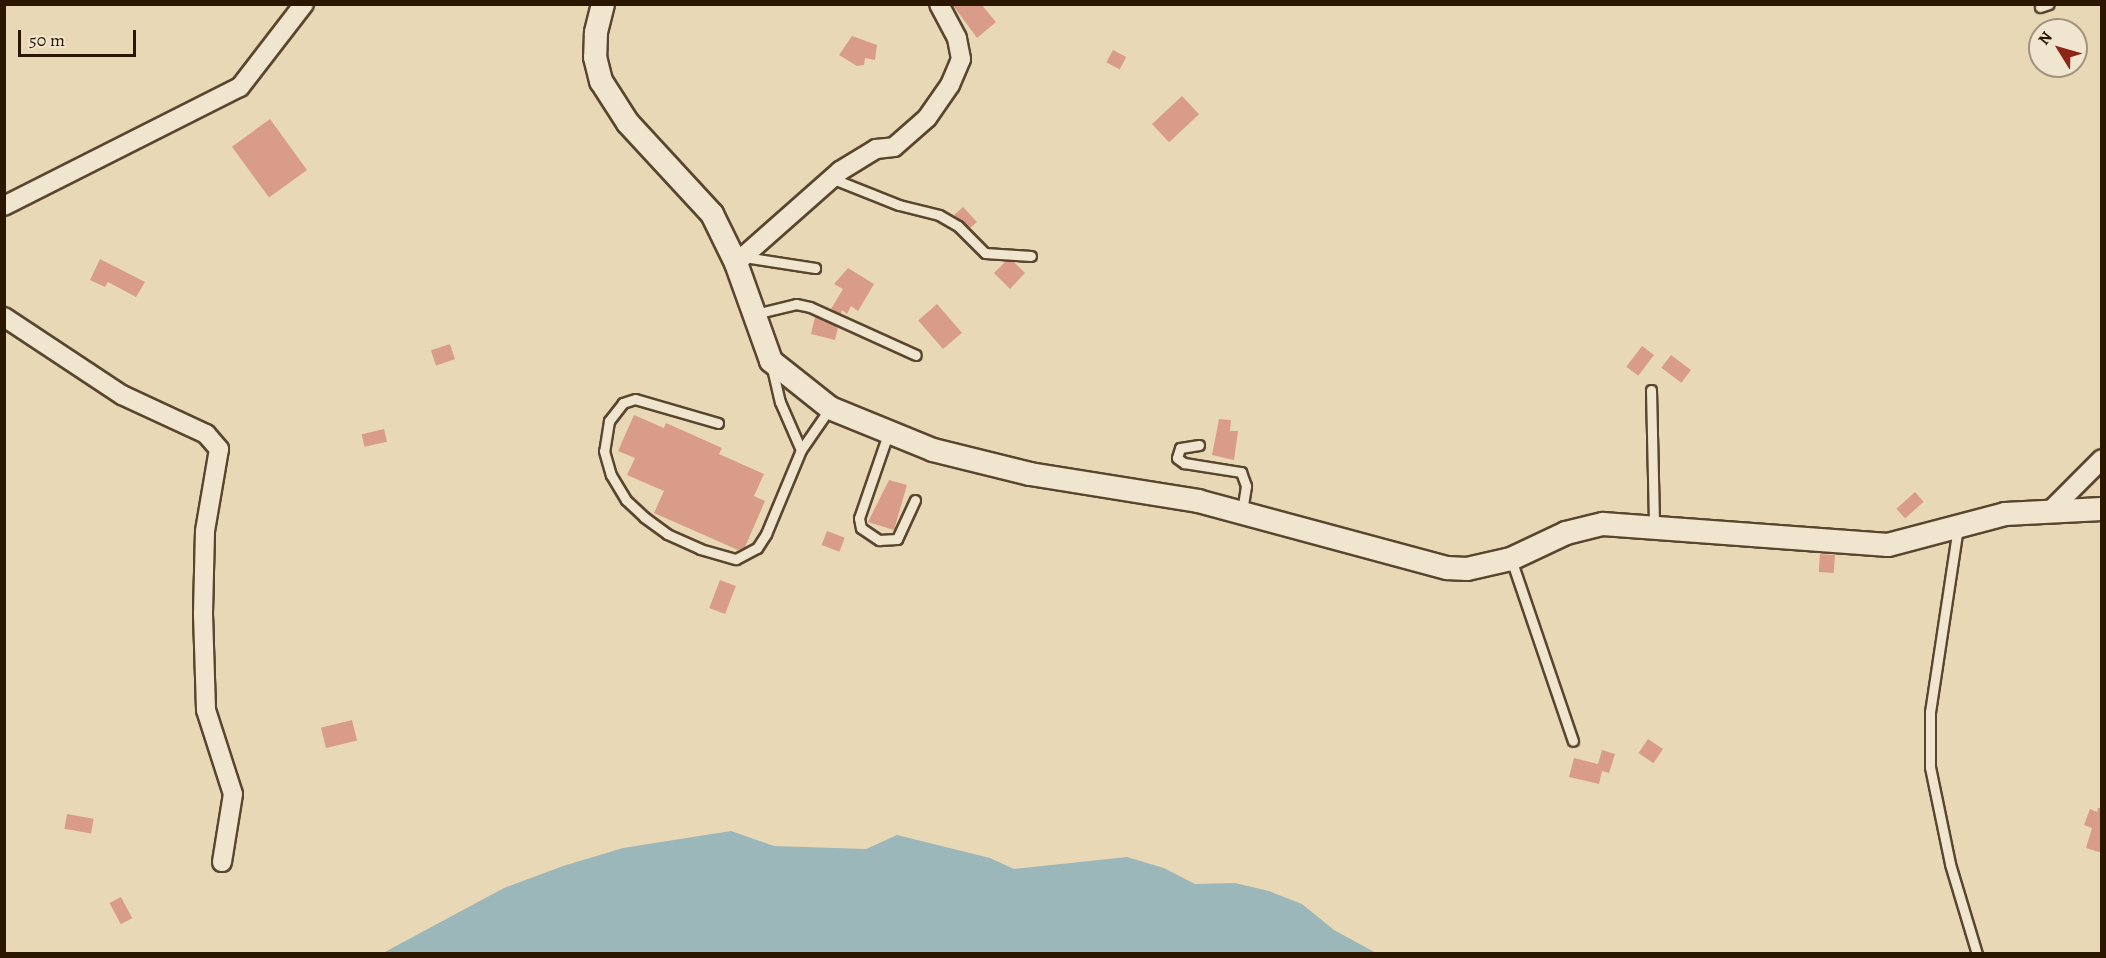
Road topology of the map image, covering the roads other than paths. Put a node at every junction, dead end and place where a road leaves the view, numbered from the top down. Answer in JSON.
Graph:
{"nodes":[{"id":1,"x":304,"y":4,"type":"edge"},
{"id":2,"x":603,"y":4,"type":"edge"},
{"id":3,"x":939,"y":4,"type":"edge"},
{"id":4,"x":831,"y":178,"type":"junction"},
{"id":5,"x":4,"y":206,"type":"edge"},
{"id":6,"x":1030,"y":256,"type":"dead end"},
{"id":7,"x":740,"y":260,"type":"junction"},
{"id":8,"x":814,"y":268,"type":"dead end"},
{"id":9,"x":755,"y":314,"type":"junction"},
{"id":10,"x":4,"y":317,"type":"edge"},
{"id":11,"x":916,"y":355,"type":"dead end"},
{"id":12,"x":771,"y":361,"type":"junction"},
{"id":13,"x":1651,"y":390,"type":"dead end"},
{"id":14,"x":830,"y":408,"type":"junction"},
{"id":15,"x":718,"y":423,"type":"dead end"},
{"id":16,"x":888,"y":434,"type":"junction"},
{"id":17,"x":1199,"y":445,"type":"dead end"},
{"id":18,"x":801,"y":450,"type":"junction"},
{"id":19,"x":2102,"y":459,"type":"edge"},
{"id":20,"x":915,"y":500,"type":"dead end"},
{"id":21,"x":2102,"y":509,"type":"edge"},
{"id":22,"x":2050,"y":510,"type":"junction"},
{"id":23,"x":1242,"y":512,"type":"junction"},
{"id":24,"x":1654,"y":527,"type":"junction"},
{"id":25,"x":1959,"y":527,"type":"junction"},
{"id":26,"x":1510,"y":559,"type":"junction"},
{"id":27,"x":1573,"y":741,"type":"dead end"},
{"id":28,"x":222,"y":862,"type":"dead end"},
{"id":29,"x":1977,"y":954,"type":"edge"}],
"edges":[{"from":1,"to":5,"type":"street"},
{"from":2,"to":7,"type":"street"},
{"from":3,"to":4,"type":"street"},
{"from":4,"to":6,"type":"lane"},
{"from":4,"to":7,"type":"street"},
{"from":7,"to":8,"type":"lane"},
{"from":7,"to":9,"type":"street"},
{"from":9,"to":11,"type":"lane"},
{"from":9,"to":12,"type":"street"},
{"from":10,"to":28,"type":"street"},
{"from":12,"to":14,"type":"street"},
{"from":12,"to":18,"type":"lane"},
{"from":13,"to":24,"type":"lane"},
{"from":14,"to":16,"type":"street"},
{"from":14,"to":18,"type":"lane"},
{"from":15,"to":18,"type":"lane"},
{"from":16,"to":20,"type":"lane"},
{"from":16,"to":23,"type":"street"},
{"from":17,"to":23,"type":"lane"},
{"from":19,"to":22,"type":"street"},
{"from":21,"to":22,"type":"street"},
{"from":22,"to":25,"type":"street"},
{"from":23,"to":26,"type":"street"},
{"from":24,"to":25,"type":"street"},
{"from":24,"to":26,"type":"street"},
{"from":25,"to":29,"type":"lane"},
{"from":26,"to":27,"type":"lane"}]}
